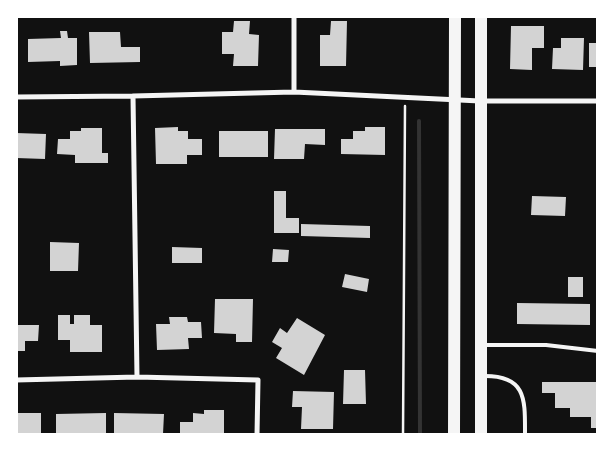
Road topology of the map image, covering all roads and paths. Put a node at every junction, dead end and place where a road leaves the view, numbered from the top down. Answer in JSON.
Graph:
{"nodes":[{"id":1,"x":294,"y":16,"type":"edge"},
{"id":2,"x":455,"y":16,"type":"edge"},
{"id":3,"x":480,"y":16,"type":"edge"},
{"id":4,"x":294,"y":92,"type":"junction"},
{"id":5,"x":133,"y":96,"type":"junction"},
{"id":6,"x":16,"y":97,"type":"edge"},
{"id":7,"x":406,"y":98,"type":"junction"},
{"id":8,"x":454,"y":100,"type":"junction"},
{"id":9,"x":480,"y":101,"type":"junction"},
{"id":10,"x":598,"y":101,"type":"edge"},
{"id":11,"x":481,"y":345,"type":"junction"},
{"id":12,"x":598,"y":351,"type":"edge"},
{"id":13,"x":481,"y":376,"type":"junction"},
{"id":14,"x":137,"y":377,"type":"junction"},
{"id":15,"x":16,"y":380,"type":"edge"},
{"id":16,"x":257,"y":435,"type":"edge"},
{"id":17,"x":403,"y":435,"type":"edge"},
{"id":18,"x":454,"y":435,"type":"edge"},
{"id":19,"x":481,"y":435,"type":"edge"},
{"id":20,"x":525,"y":435,"type":"edge"}],
"edges":[{"from":1,"to":4,"type":"street"},
{"from":2,"to":8,"type":"main road"},
{"from":3,"to":9,"type":"main road"},
{"from":4,"to":5,"type":"street"},
{"from":4,"to":7,"type":"street"},
{"from":5,"to":6,"type":"street"},
{"from":5,"to":14,"type":"street"},
{"from":7,"to":8,"type":"street"},
{"from":7,"to":17,"type":"path"},
{"from":8,"to":9,"type":"street"},
{"from":8,"to":18,"type":"main road"},
{"from":9,"to":10,"type":"street"},
{"from":9,"to":11,"type":"main road"},
{"from":11,"to":12,"type":"lane"},
{"from":11,"to":13,"type":"main road"},
{"from":13,"to":19,"type":"main road"},
{"from":13,"to":20,"type":"lane"},
{"from":14,"to":15,"type":"street"},
{"from":14,"to":16,"type":"street"}]}
